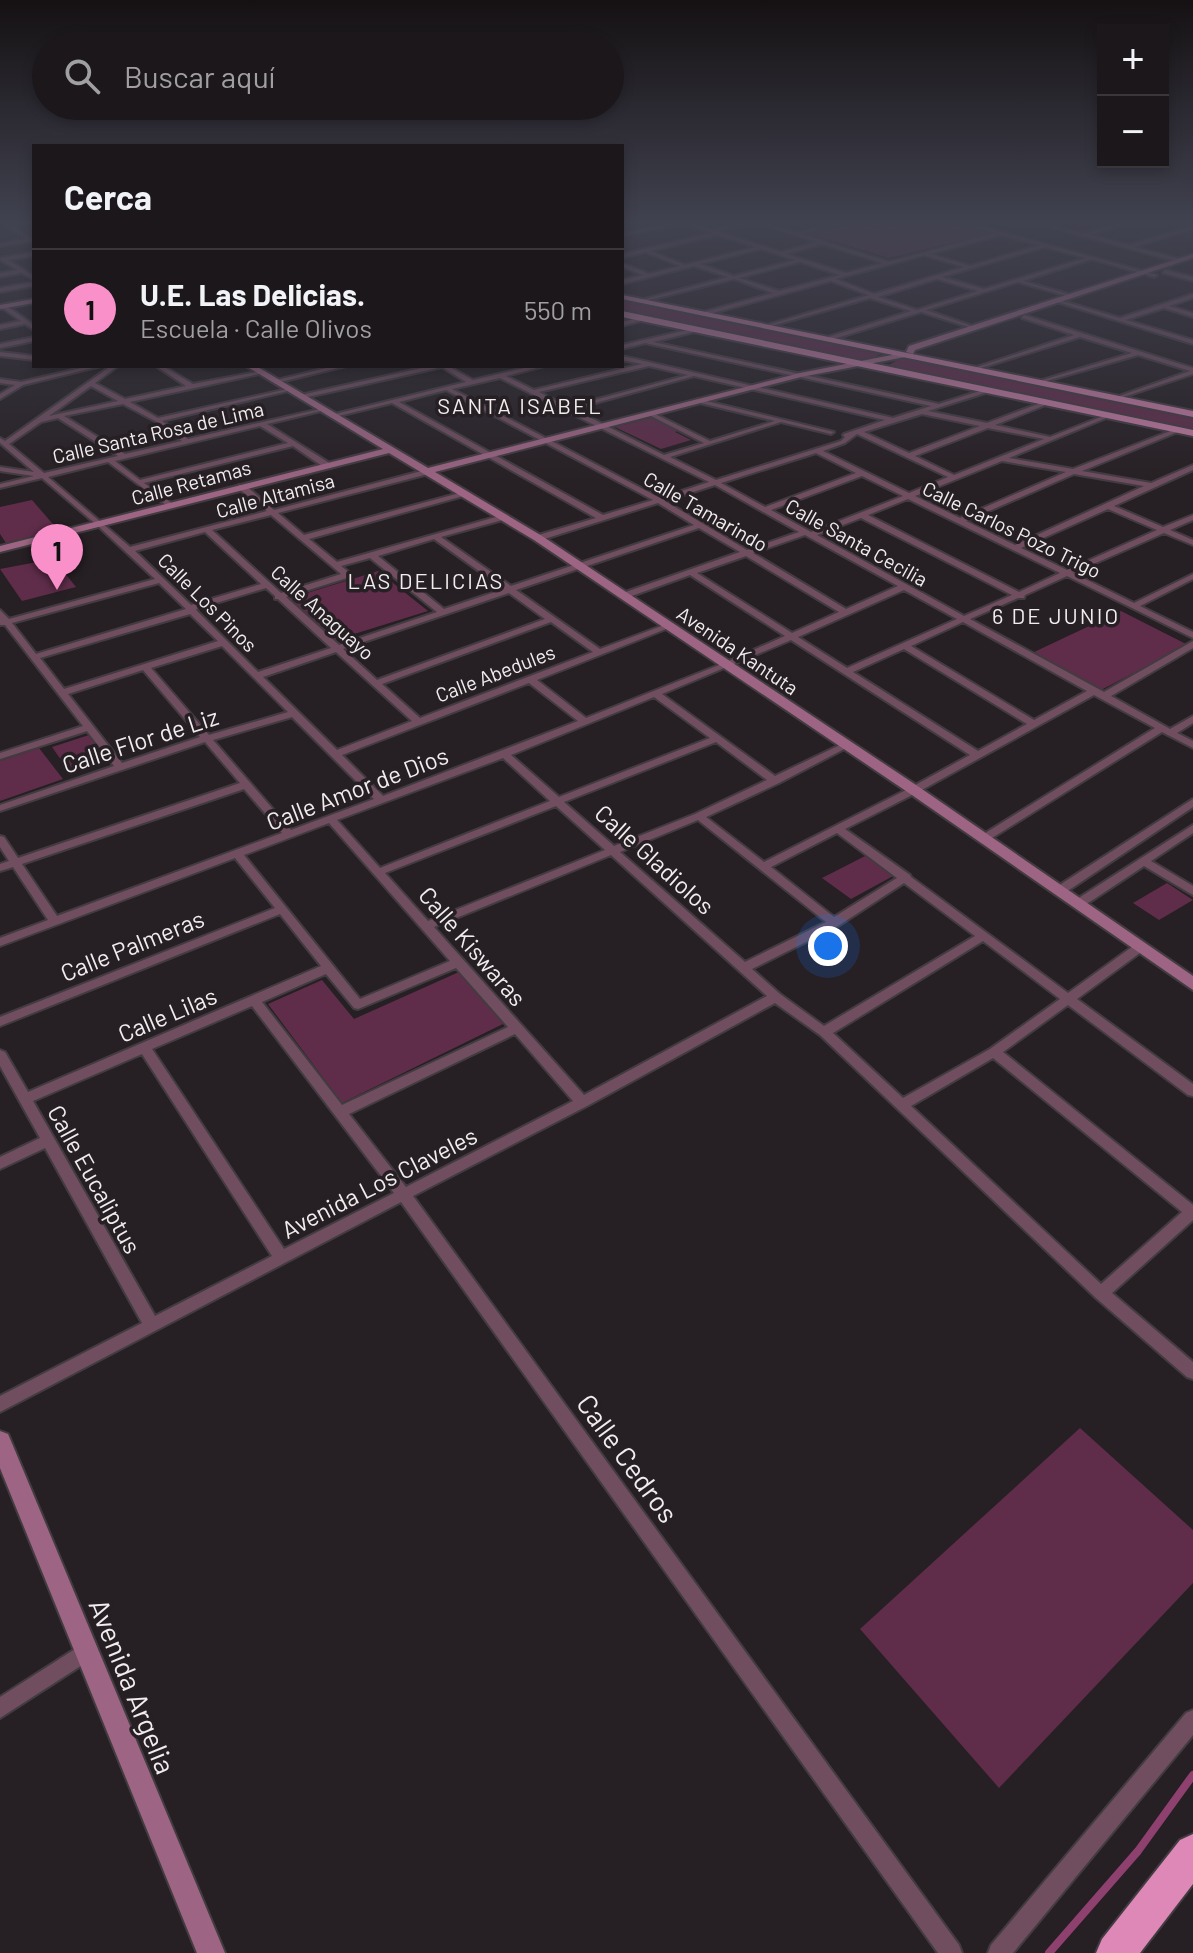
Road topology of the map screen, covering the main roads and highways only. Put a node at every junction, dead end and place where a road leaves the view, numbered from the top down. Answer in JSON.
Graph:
{"nodes":[{"id":1,"x":694,"y":312,"type":"edge"},
{"id":2,"x":624,"y":314,"type":"edge"},
{"id":3,"x":1193,"y":414,"type":"edge"},
{"id":4,"x":1193,"y":433,"type":"edge"},
{"id":5,"x":1193,"y":1853,"type":"edge"},
{"id":6,"x":1116,"y":1953,"type":"edge"}],
"edges":[{"from":1,"to":3,"type":"main road"},
{"from":2,"to":4,"type":"main road"},
{"from":5,"to":6,"type":"highway"}]}
